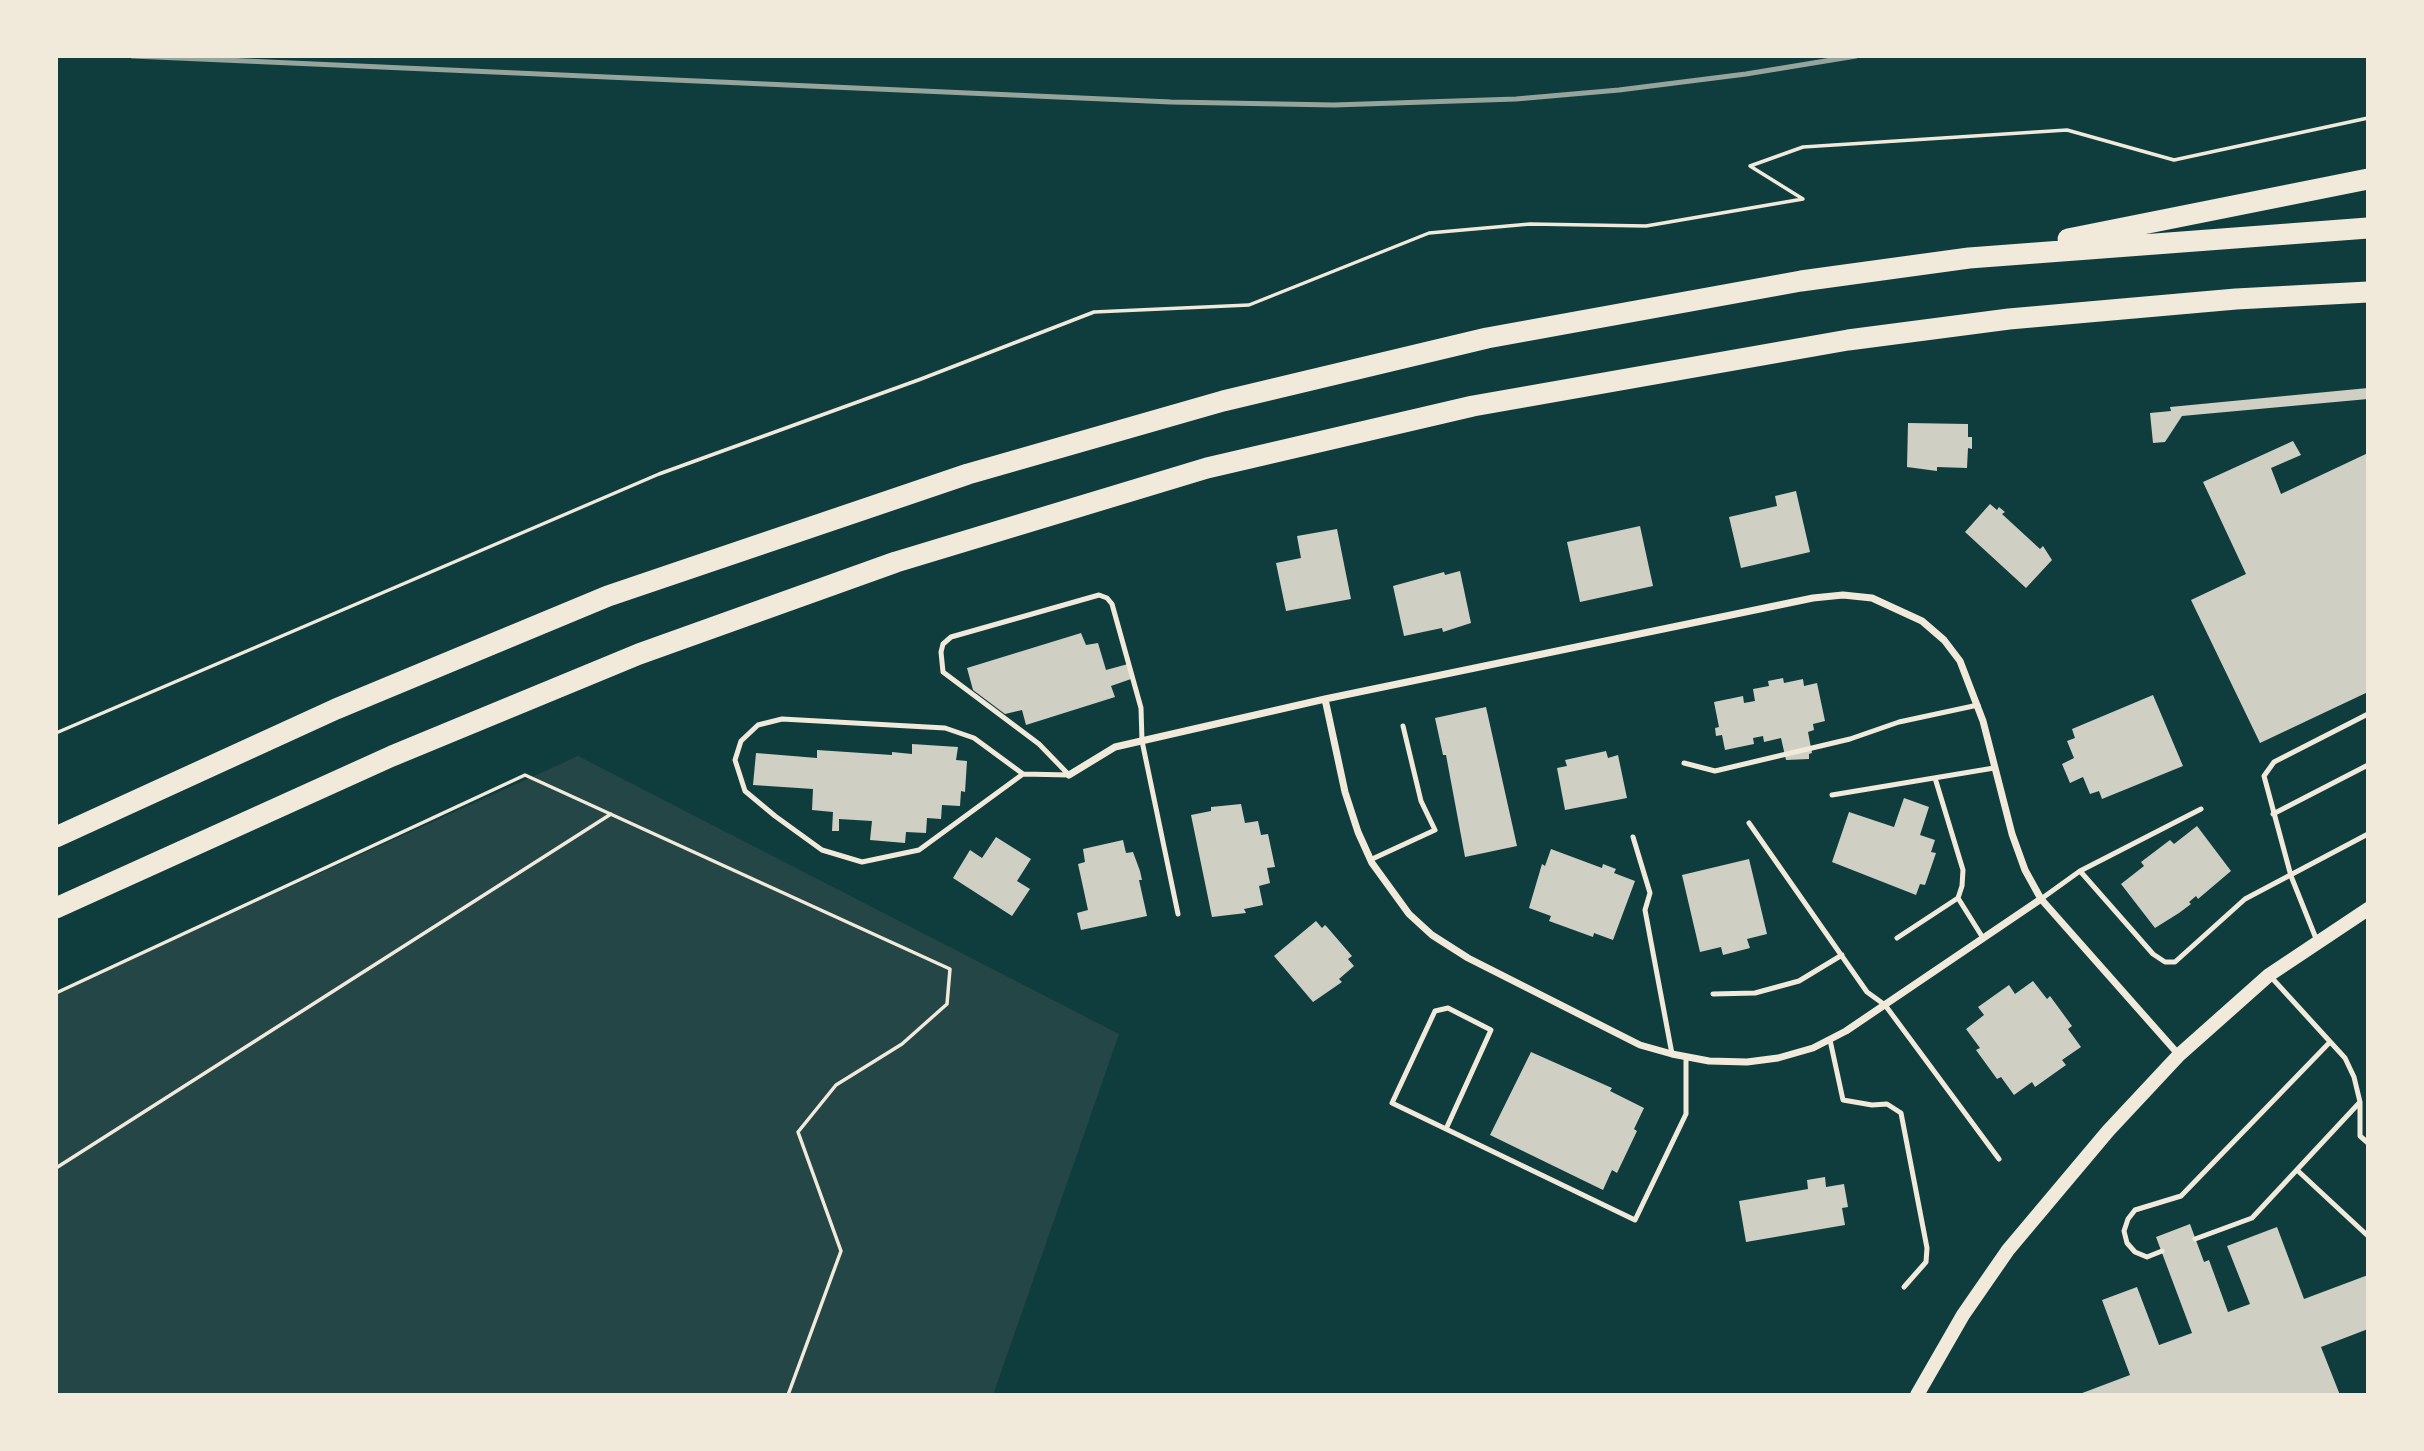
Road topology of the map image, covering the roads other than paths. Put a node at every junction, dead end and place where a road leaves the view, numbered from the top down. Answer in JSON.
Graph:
{"nodes":[{"id":1,"x":2368,"y":179,"type":"edge"},
{"id":2,"x":2368,"y":228,"type":"edge"},
{"id":3,"x":1969,"y":258,"type":"junction"},
{"id":4,"x":2368,"y":292,"type":"edge"},
{"id":5,"x":1325,"y":699,"type":"junction"},
{"id":6,"x":1978,"y":705,"type":"junction"},
{"id":7,"x":2368,"y":714,"type":"edge"},
{"id":8,"x":1403,"y":726,"type":"dead end"},
{"id":9,"x":1142,"y":741,"type":"junction"},
{"id":10,"x":1684,"y":763,"type":"dead end"},
{"id":11,"x":2368,"y":765,"type":"edge"},
{"id":12,"x":1994,"y":768,"type":"junction"},
{"id":13,"x":1023,"y":774,"type":"junction"},
{"id":14,"x":1069,"y":775,"type":"junction"},
{"id":15,"x":1936,"y":778,"type":"junction"},
{"id":16,"x":1832,"y":795,"type":"dead end"},
{"id":17,"x":2201,"y":809,"type":"dead end"},
{"id":18,"x":2273,"y":814,"type":"junction"},
{"id":19,"x":1749,"y":823,"type":"dead end"},
{"id":20,"x":2368,"y":834,"type":"edge"},
{"id":21,"x":56,"y":837,"type":"edge"},
{"id":22,"x":1633,"y":837,"type":"dead end"},
{"id":23,"x":1370,"y":860,"type":"junction"},
{"id":24,"x":2080,"y":871,"type":"junction"},
{"id":25,"x":2291,"y":876,"type":"junction"},
{"id":26,"x":1958,"y":898,"type":"junction"},
{"id":27,"x":2041,"y":900,"type":"junction"},
{"id":28,"x":56,"y":908,"type":"edge"},
{"id":29,"x":2368,"y":909,"type":"edge"},
{"id":30,"x":1178,"y":914,"type":"dead end"},
{"id":31,"x":1897,"y":938,"type":"dead end"},
{"id":32,"x":1983,"y":938,"type":"junction"},
{"id":33,"x":2317,"y":942,"type":"junction"},
{"id":34,"x":1842,"y":955,"type":"junction"},
{"id":35,"x":2269,"y":975,"type":"junction"},
{"id":36,"x":1713,"y":994,"type":"dead end"},
{"id":37,"x":1885,"y":1005,"type":"junction"},
{"id":38,"x":1830,"y":1040,"type":"junction"},
{"id":39,"x":2330,"y":1042,"type":"junction"},
{"id":40,"x":1672,"y":1055,"type":"junction"},
{"id":41,"x":2179,"y":1055,"type":"junction"},
{"id":42,"x":1686,"y":1057,"type":"junction"},
{"id":43,"x":2360,"y":1102,"type":"junction"},
{"id":44,"x":1446,"y":1129,"type":"junction"},
{"id":45,"x":2368,"y":1143,"type":"edge"},
{"id":46,"x":1999,"y":1159,"type":"dead end"},
{"id":47,"x":2297,"y":1170,"type":"junction"},
{"id":48,"x":2368,"y":1236,"type":"edge"},
{"id":49,"x":2195,"y":1239,"type":"dead end"},
{"id":50,"x":2162,"y":1251,"type":"dead end"},
{"id":51,"x":1904,"y":1287,"type":"dead end"},
{"id":52,"x":1917,"y":1395,"type":"edge"}],
"edges":[{"from":1,"to":3,"type":"highway"},
{"from":2,"to":3,"type":"highway"},
{"from":3,"to":21,"type":"highway"},
{"from":4,"to":28,"type":"highway"},
{"from":5,"to":6,"type":"street"},
{"from":5,"to":9,"type":"street"},
{"from":5,"to":23,"type":"street"},
{"from":6,"to":10,"type":"lane"},
{"from":6,"to":12,"type":"street"},
{"from":7,"to":18,"type":"lane"},
{"from":8,"to":23,"type":"lane"},
{"from":9,"to":14,"type":"street"},
{"from":9,"to":14,"type":"lane"},
{"from":9,"to":30,"type":"lane"},
{"from":11,"to":18,"type":"lane"},
{"from":12,"to":15,"type":"lane"},
{"from":12,"to":27,"type":"street"},
{"from":13,"to":13,"type":"lane"},
{"from":13,"to":14,"type":"lane"},
{"from":15,"to":16,"type":"lane"},
{"from":15,"to":26,"type":"lane"},
{"from":17,"to":24,"type":"lane"},
{"from":18,"to":25,"type":"lane"},
{"from":19,"to":34,"type":"lane"},
{"from":20,"to":25,"type":"lane"},
{"from":22,"to":40,"type":"lane"},
{"from":23,"to":40,"type":"street"},
{"from":24,"to":25,"type":"lane"},
{"from":24,"to":27,"type":"lane"},
{"from":25,"to":33,"type":"lane"},
{"from":26,"to":31,"type":"lane"},
{"from":26,"to":32,"type":"lane"},
{"from":27,"to":32,"type":"street"},
{"from":27,"to":41,"type":"street"},
{"from":29,"to":33,"type":"main road"},
{"from":32,"to":37,"type":"street"},
{"from":33,"to":35,"type":"main road"},
{"from":34,"to":36,"type":"lane"},
{"from":34,"to":37,"type":"lane"},
{"from":35,"to":39,"type":"lane"},
{"from":35,"to":41,"type":"main road"},
{"from":37,"to":38,"type":"street"},
{"from":37,"to":46,"type":"lane"},
{"from":38,"to":42,"type":"street"},
{"from":38,"to":51,"type":"lane"},
{"from":39,"to":43,"type":"lane"},
{"from":39,"to":50,"type":"lane"},
{"from":40,"to":42,"type":"street"},
{"from":41,"to":52,"type":"main road"},
{"from":42,"to":44,"type":"lane"},
{"from":43,"to":45,"type":"lane"},
{"from":43,"to":47,"type":"lane"},
{"from":44,"to":44,"type":"lane"},
{"from":47,"to":48,"type":"lane"},
{"from":47,"to":49,"type":"lane"}]}
